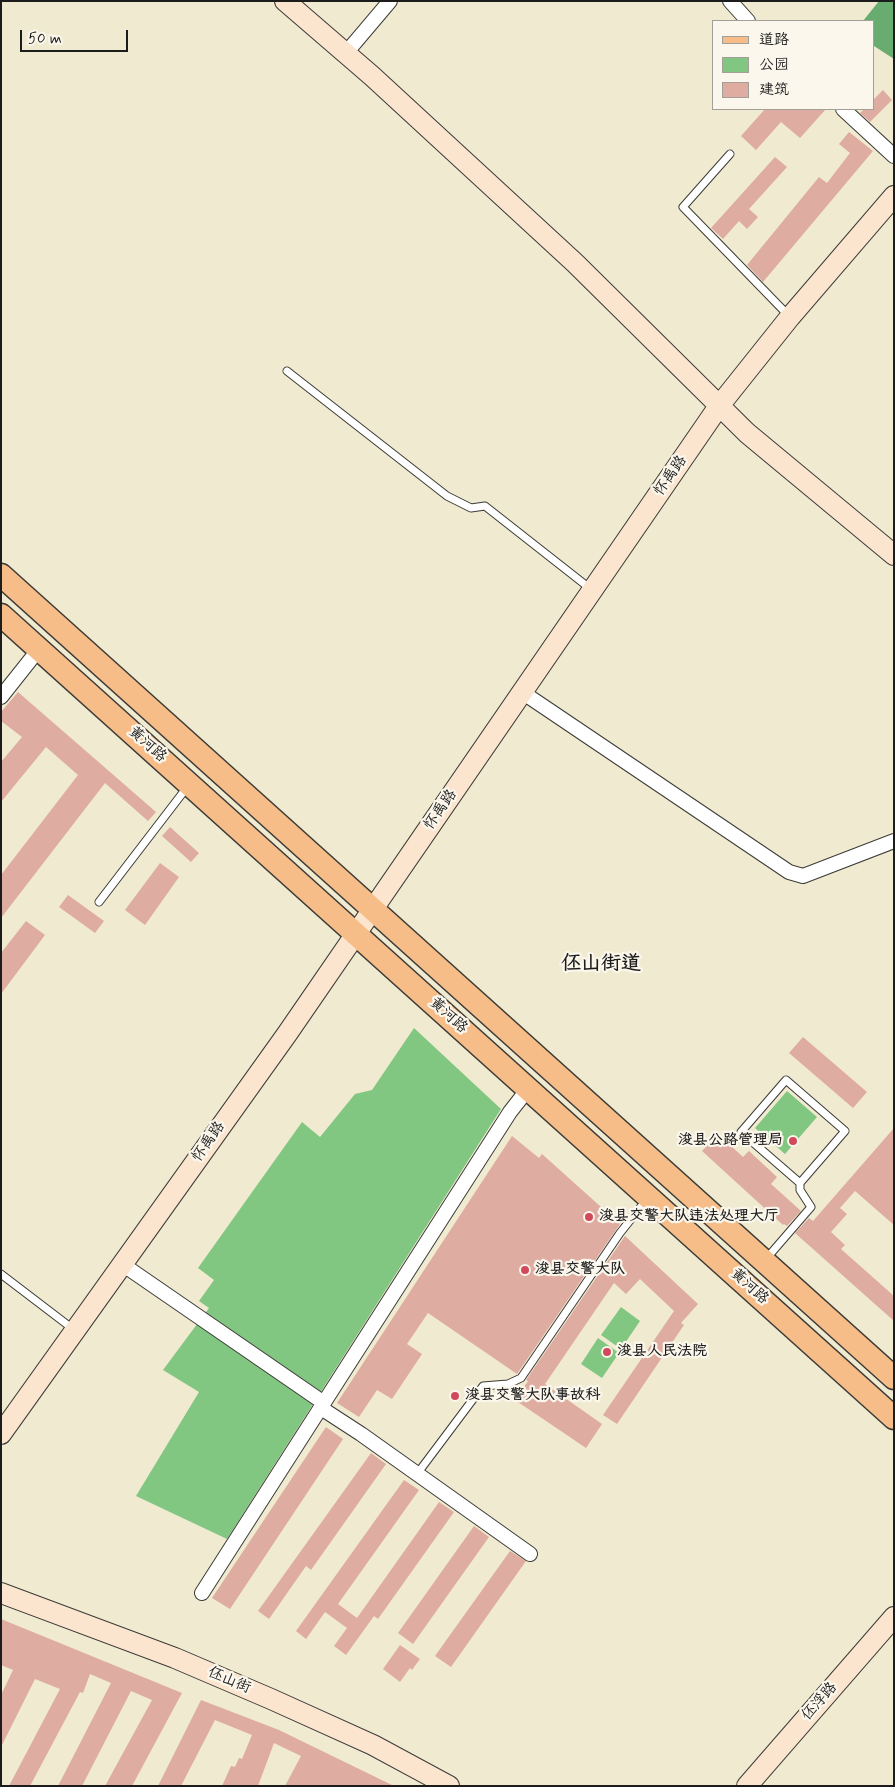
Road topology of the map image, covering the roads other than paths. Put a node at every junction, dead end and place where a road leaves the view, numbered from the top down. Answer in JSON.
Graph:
{"nodes":[{"id":1,"x":285,"y":1,"type":"edge"},
{"id":2,"x":390,"y":1,"type":"edge"},
{"id":3,"x":730,"y":1,"type":"edge"},
{"id":4,"x":747,"y":20,"type":"edge"},
{"id":5,"x":346,"y":53,"type":"junction"},
{"id":6,"x":844,"y":110,"type":"edge"},
{"id":7,"x":730,"y":154,"type":"dead end"},
{"id":8,"x":894,"y":156,"type":"edge"},
{"id":9,"x":894,"y":196,"type":"edge"},
{"id":10,"x":790,"y":317,"type":"junction"},
{"id":11,"x":287,"y":371,"type":"dead end"},
{"id":12,"x":720,"y":406,"type":"junction"},
{"id":13,"x":894,"y":555,"type":"edge"},
{"id":14,"x":1,"y":575,"type":"edge"},
{"id":15,"x":592,"y":590,"type":"junction"},
{"id":16,"x":1,"y":615,"type":"edge"},
{"id":17,"x":40,"y":649,"type":"junction"},
{"id":18,"x":522,"y":692,"type":"junction"},
{"id":19,"x":1,"y":697,"type":"edge"},
{"id":20,"x":190,"y":784,"type":"junction"},
{"id":21,"x":894,"y":840,"type":"edge"},
{"id":22,"x":98,"y":902,"type":"dead end"},
{"id":23,"x":373,"y":909,"type":"junction"},
{"id":24,"x":356,"y":934,"type":"junction"},
{"id":25,"x":528,"y":1089,"type":"junction"},
{"id":26,"x":800,"y":1183,"type":"junction"},
{"id":27,"x":649,"y":1197,"type":"junction"},
{"id":28,"x":765,"y":1261,"type":"junction"},
{"id":29,"x":122,"y":1264,"type":"junction"},
{"id":30,"x":1,"y":1274,"type":"edge"},
{"id":31,"x":75,"y":1331,"type":"junction"},
{"id":32,"x":894,"y":1378,"type":"edge"},
{"id":33,"x":322,"y":1405,"type":"junction"},
{"id":34,"x":894,"y":1418,"type":"edge"},
{"id":35,"x":1,"y":1434,"type":"edge"},
{"id":36,"x":417,"y":1474,"type":"junction"},
{"id":37,"x":530,"y":1554,"type":"dead end"},
{"id":38,"x":1,"y":1593,"type":"edge"},
{"id":39,"x":202,"y":1593,"type":"dead end"},
{"id":40,"x":894,"y":1617,"type":"edge"},
{"id":41,"x":450,"y":1786,"type":"edge"},
{"id":42,"x":747,"y":1786,"type":"edge"}],
"edges":[{"from":1,"to":5,"type":"street"},
{"from":2,"to":5,"type":"street"},
{"from":3,"to":4,"type":"street"},
{"from":5,"to":12,"type":"street"},
{"from":6,"to":8,"type":"street"},
{"from":7,"to":10,"type":"lane"},
{"from":9,"to":10,"type":"street","name":"怀禹路"},
{"from":10,"to":12,"type":"street","name":"怀禹路"},
{"from":11,"to":15,"type":"lane"},
{"from":12,"to":13,"type":"street"},
{"from":12,"to":15,"type":"street","name":"怀禹路"},
{"from":14,"to":23,"type":"main road","name":"黄河路"},
{"from":15,"to":18,"type":"street","name":"怀禹路"},
{"from":16,"to":17,"type":"main road","name":"黄河路"},
{"from":17,"to":19,"type":"street"},
{"from":17,"to":20,"type":"main road","name":"黄河路"},
{"from":18,"to":21,"type":"street"},
{"from":18,"to":23,"type":"street","name":"怀禹路"},
{"from":20,"to":22,"type":"lane"},
{"from":20,"to":24,"type":"main road","name":"黄河路"},
{"from":23,"to":24,"type":"street","name":"怀禹路"},
{"from":23,"to":28,"type":"main road","name":"黄河路"},
{"from":24,"to":25,"type":"main road","name":"黄河路"},
{"from":24,"to":29,"type":"street","name":"怀禹路"},
{"from":25,"to":27,"type":"main road","name":"黄河路"},
{"from":25,"to":33,"type":"street"},
{"from":26,"to":26,"type":"lane"},
{"from":26,"to":28,"type":"lane"},
{"from":27,"to":34,"type":"main road","name":"黄河路"},
{"from":27,"to":36,"type":"lane"},
{"from":28,"to":32,"type":"main road","name":"黄河路"},
{"from":29,"to":31,"type":"street","name":"怀禹路"},
{"from":29,"to":33,"type":"street"},
{"from":30,"to":31,"type":"lane"},
{"from":31,"to":35,"type":"street","name":"怀禹路"},
{"from":33,"to":36,"type":"street"},
{"from":33,"to":39,"type":"street"},
{"from":36,"to":37,"type":"street"},
{"from":38,"to":41,"type":"street","name":"伾山街"},
{"from":40,"to":42,"type":"street","name":"伾浮路"}]}
